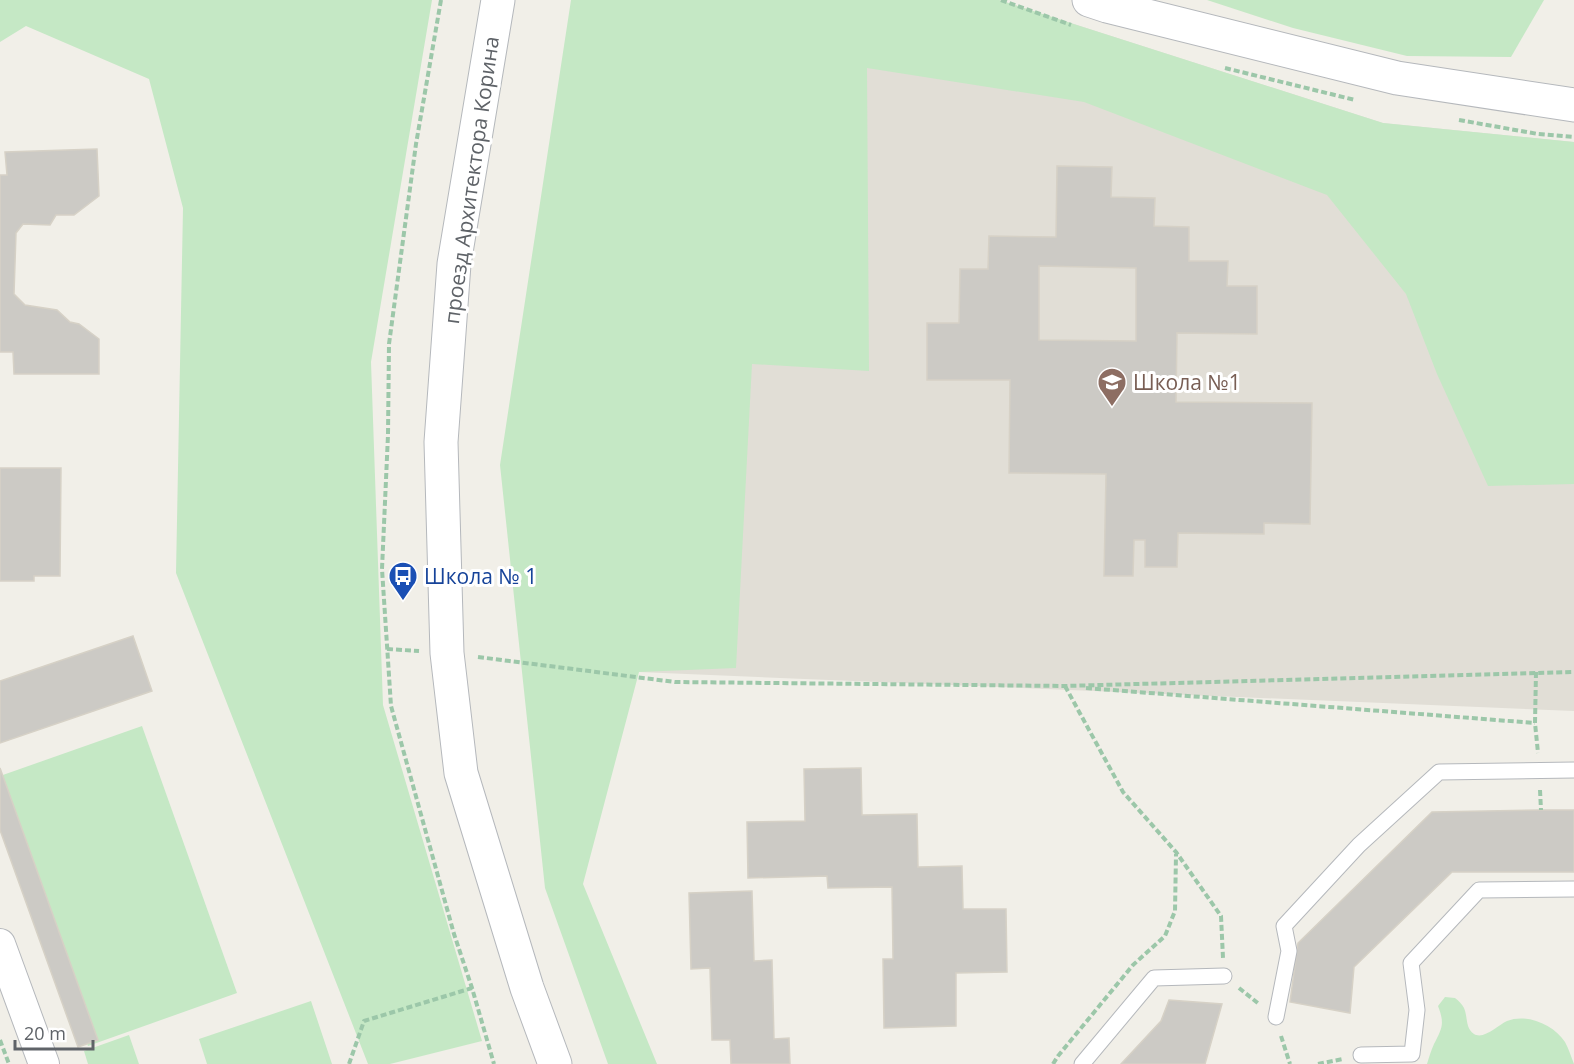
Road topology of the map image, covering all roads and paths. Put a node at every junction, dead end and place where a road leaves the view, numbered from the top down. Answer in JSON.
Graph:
{"nodes":[{"id":1,"x":498,"y":0,"type":"edge"},
{"id":2,"x":1089,"y":0,"type":"edge"},
{"id":3,"x":1574,"y":105,"type":"edge"},
{"id":4,"x":387,"y":649,"type":"dead end"},
{"id":5,"x":447,"y":653,"type":"junction"},
{"id":6,"x":1536,"y":672,"type":"junction"},
{"id":7,"x":1574,"y":672,"type":"edge"},
{"id":8,"x":1065,"y":686,"type":"junction"},
{"id":9,"x":1536,"y":723,"type":"junction"},
{"id":10,"x":1539,"y":770,"type":"junction"},
{"id":11,"x":1574,"y":770,"type":"edge"},
{"id":12,"x":1541,"y":810,"type":"dead end"},
{"id":13,"x":1176,"y":852,"type":"junction"},
{"id":14,"x":1574,"y":889,"type":"edge"},
{"id":15,"x":0,"y":944,"type":"edge"},
{"id":16,"x":1224,"y":976,"type":"joint"},
{"id":17,"x":472,"y":988,"type":"dead end"},
{"id":18,"x":1275,"y":1017,"type":"dead end"},
{"id":19,"x":0,"y":1040,"type":"edge"},
{"id":20,"x":1361,"y":1055,"type":"dead end"},
{"id":21,"x":9,"y":1064,"type":"edge"},
{"id":22,"x":44,"y":1064,"type":"edge"},
{"id":23,"x":349,"y":1064,"type":"edge"},
{"id":24,"x":555,"y":1064,"type":"edge"},
{"id":25,"x":1053,"y":1064,"type":"edge"},
{"id":26,"x":1082,"y":1064,"type":"edge"}],
"edges":[{"from":1,"to":5,"type":"street","name":"проезд Архитектора Корина"},
{"from":2,"to":3,"type":"street"},
{"from":4,"to":5,"type":"path"},
{"from":5,"to":8,"type":"path"},
{"from":5,"to":24,"type":"street","name":"проезд Архитектора Корина"},
{"from":6,"to":7,"type":"path"},
{"from":6,"to":8,"type":"path"},
{"from":6,"to":9,"type":"path"},
{"from":8,"to":9,"type":"path"},
{"from":8,"to":13,"type":"path"},
{"from":9,"to":10,"type":"path"},
{"from":10,"to":11,"type":"lane"},
{"from":10,"to":12,"type":"path"},
{"from":10,"to":18,"type":"lane"},
{"from":13,"to":16,"type":"path"},
{"from":13,"to":25,"type":"path"},
{"from":14,"to":20,"type":"lane"},
{"from":15,"to":22,"type":"street"},
{"from":16,"to":26,"type":"lane"},
{"from":17,"to":23,"type":"path"},
{"from":19,"to":21,"type":"path"}]}
